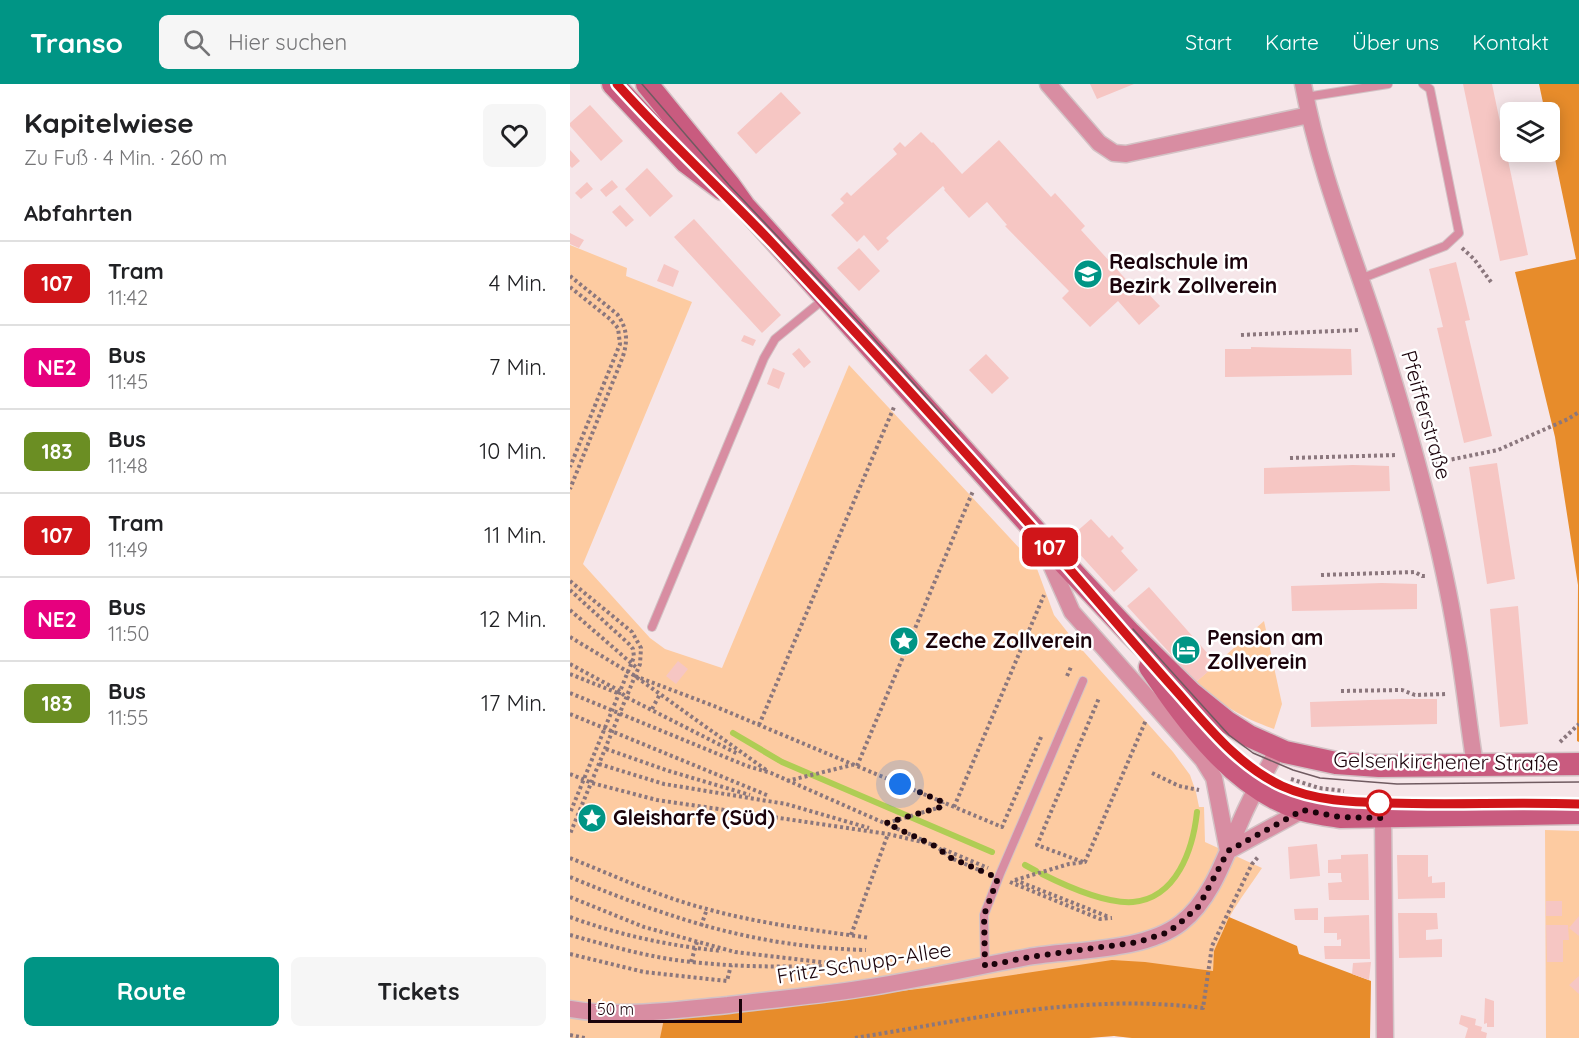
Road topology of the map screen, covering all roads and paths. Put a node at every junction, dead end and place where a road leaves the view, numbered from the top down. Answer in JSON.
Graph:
{"nodes":[{"id":1,"x":613,"y":84,"type":"edge"},
{"id":2,"x":647,"y":84,"type":"edge"},
{"id":3,"x":1048,"y":84,"type":"edge"},
{"id":4,"x":1388,"y":84,"type":"edge"},
{"id":5,"x":1423,"y":84,"type":"edge"},
{"id":6,"x":1305,"y":91,"type":"edge"},
{"id":7,"x":1309,"y":115,"type":"junction"},
{"id":8,"x":744,"y":206,"type":"junction"},
{"id":9,"x":1452,"y":239,"type":"junction"},
{"id":10,"x":570,"y":276,"type":"edge"},
{"id":11,"x":1360,"y":279,"type":"junction"},
{"id":12,"x":1491,"y":282,"type":"dead end"},
{"id":13,"x":570,"y":287,"type":"edge"},
{"id":14,"x":826,"y":296,"type":"junction"},
{"id":15,"x":1378,"y":329,"type":"junction"},
{"id":16,"x":1241,"y":335,"type":"dead end"},
{"id":17,"x":894,"y":407,"type":"dead end"},
{"id":18,"x":1579,"y":412,"type":"edge"},
{"id":19,"x":1290,"y":458,"type":"dead end"},
{"id":20,"x":1416,"y":460,"type":"junction"},
{"id":21,"x":570,"y":467,"type":"edge"},
{"id":22,"x":570,"y":489,"type":"edge"},
{"id":23,"x":973,"y":491,"type":"dead end"},
{"id":24,"x":1034,"y":530,"type":"junction"},
{"id":25,"x":1320,"y":575,"type":"dead end"},
{"id":26,"x":1444,"y":575,"type":"junction"},
{"id":27,"x":570,"y":581,"type":"edge"},
{"id":28,"x":1048,"y":586,"type":"dead end"},
{"id":29,"x":570,"y":590,"type":"edge"},
{"id":30,"x":570,"y":610,"type":"edge"},
{"id":31,"x":652,"y":627,"type":"dead end"},
{"id":32,"x":1129,"y":632,"type":"junction"},
{"id":33,"x":570,"y":637,"type":"edge"},
{"id":34,"x":632,"y":663,"type":"junction"},
{"id":35,"x":570,"y":664,"type":"edge"},
{"id":36,"x":1071,"y":667,"type":"dead end"},
{"id":37,"x":638,"y":669,"type":"junction"},
{"id":38,"x":629,"y":672,"type":"junction"},
{"id":39,"x":570,"y":674,"type":"edge"},
{"id":40,"x":635,"y":676,"type":"junction"},
{"id":41,"x":1066,"y":678,"type":"dead end"},
{"id":42,"x":1083,"y":681,"type":"dead end"},
{"id":43,"x":1341,"y":691,"type":"dead end"},
{"id":44,"x":570,"y":693,"type":"edge"},
{"id":45,"x":620,"y":693,"type":"junction"},
{"id":46,"x":660,"y":694,"type":"junction"},
{"id":47,"x":1464,"y":694,"type":"junction"},
{"id":48,"x":626,"y":697,"type":"junction"},
{"id":49,"x":1099,"y":698,"type":"dead end"},
{"id":50,"x":652,"y":709,"type":"junction"},
{"id":51,"x":613,"y":711,"type":"junction"},
{"id":52,"x":570,"y":714,"type":"edge"},
{"id":53,"x":620,"y":714,"type":"junction"},
{"id":54,"x":759,"y":725,"type":"junction"},
{"id":55,"x":1143,"y":727,"type":"dead end"},
{"id":56,"x":605,"y":729,"type":"junction"},
{"id":57,"x":1044,"y":731,"type":"dead end"},
{"id":58,"x":612,"y":732,"type":"junction"},
{"id":59,"x":606,"y":749,"type":"junction"},
{"id":60,"x":1278,"y":749,"type":"junction"},
{"id":61,"x":750,"y":760,"type":"junction"},
{"id":62,"x":599,"y":764,"type":"junction"},
{"id":63,"x":1579,"y":764,"type":"edge"},
{"id":64,"x":855,"y":765,"type":"junction"},
{"id":65,"x":1475,"y":765,"type":"junction"},
{"id":66,"x":771,"y":773,"type":"junction"},
{"id":67,"x":1152,"y":773,"type":"dead end"},
{"id":68,"x":570,"y":774,"type":"edge"},
{"id":69,"x":1291,"y":779,"type":"dead end"},
{"id":70,"x":584,"y":780,"type":"junction"},
{"id":71,"x":787,"y":781,"type":"junction"},
{"id":72,"x":592,"y":783,"type":"junction"},
{"id":73,"x":1258,"y":788,"type":"junction"},
{"id":74,"x":1200,"y":791,"type":"dead end"},
{"id":75,"x":1344,"y":791,"type":"dead end"},
{"id":76,"x":768,"y":798,"type":"junction"},
{"id":77,"x":943,"y":802,"type":"junction"},
{"id":78,"x":954,"y":807,"type":"junction"},
{"id":79,"x":1303,"y":810,"type":"junction"},
{"id":80,"x":570,"y":813,"type":"edge"},
{"id":81,"x":1579,"y":813,"type":"edge"},
{"id":82,"x":1383,"y":818,"type":"junction"},
{"id":83,"x":886,"y":823,"type":"junction"},
{"id":84,"x":570,"y":834,"type":"edge"},
{"id":85,"x":888,"y":834,"type":"junction"},
{"id":86,"x":935,"y":846,"type":"junction"},
{"id":87,"x":1264,"y":850,"type":"dead end"},
{"id":88,"x":1228,"y":851,"type":"junction"},
{"id":89,"x":570,"y":858,"type":"edge"},
{"id":90,"x":1084,"y":862,"type":"junction"},
{"id":91,"x":992,"y":870,"type":"dead end"},
{"id":92,"x":570,"y":878,"type":"edge"},
{"id":93,"x":998,"y":878,"type":"junction"},
{"id":94,"x":1010,"y":878,"type":"dead end"},
{"id":95,"x":1015,"y":880,"type":"junction"},
{"id":96,"x":570,"y":897,"type":"edge"},
{"id":97,"x":707,"y":909,"type":"junction"},
{"id":98,"x":570,"y":917,"type":"edge"},
{"id":99,"x":701,"y":926,"type":"junction"},
{"id":100,"x":570,"y":935,"type":"edge"},
{"id":101,"x":851,"y":935,"type":"junction"},
{"id":102,"x":870,"y":938,"type":"dead end"},
{"id":103,"x":697,"y":942,"type":"junction"},
{"id":104,"x":695,"y":949,"type":"junction"},
{"id":105,"x":866,"y":950,"type":"dead end"},
{"id":106,"x":735,"y":952,"type":"junction"},
{"id":107,"x":570,"y":954,"type":"edge"},
{"id":108,"x":690,"y":962,"type":"junction"},
{"id":109,"x":731,"y":965,"type":"junction"},
{"id":110,"x":985,"y":966,"type":"junction"},
{"id":111,"x":570,"y":1009,"type":"edge"},
{"id":112,"x":570,"y":1035,"type":"edge"},
{"id":113,"x":585,"y":1038,"type":"edge"},
{"id":114,"x":855,"y":1038,"type":"edge"},
{"id":115,"x":1385,"y":1038,"type":"edge"}],
"edges":[{"from":1,"to":8,"type":"main road","name":"Gelsenkirchener Straße"},
{"from":2,"to":8,"type":"main road","name":"Gelsenkirchener Straße"},
{"from":3,"to":7,"type":"street"},
{"from":4,"to":6,"type":"lane"},
{"from":5,"to":9,"type":"lane"},
{"from":6,"to":7,"type":"street","name":"Pfeifferstraße"},
{"from":7,"to":11,"type":"street","name":"Pfeifferstraße"},
{"from":8,"to":14,"type":"main road","name":"Gelsenkirchener Straße"},
{"from":9,"to":11,"type":"lane"},
{"from":9,"to":12,"type":"path"},
{"from":10,"to":22,"type":"path"},
{"from":11,"to":15,"type":"street","name":"Pfeifferstraße"},
{"from":13,"to":21,"type":"path"},
{"from":14,"to":24,"type":"main road","name":"Gelsenkirchener Straße"},
{"from":14,"to":31,"type":"lane"},
{"from":15,"to":16,"type":"path"},
{"from":15,"to":20,"type":"street","name":"Pfeifferstraße"},
{"from":17,"to":54,"type":"path"},
{"from":18,"to":20,"type":"path"},
{"from":19,"to":20,"type":"path"},
{"from":20,"to":26,"type":"street","name":"Pfeifferstraße"},
{"from":23,"to":64,"type":"path"},
{"from":24,"to":32,"type":"main road","name":"Gelsenkirchener Straße"},
{"from":24,"to":88,"type":"street"},
{"from":25,"to":26,"type":"path"},
{"from":26,"to":47,"type":"street","name":"Pfeifferstraße"},
{"from":27,"to":37,"type":"path"},
{"from":28,"to":78,"type":"path"},
{"from":29,"to":34,"type":"path"},
{"from":30,"to":34,"type":"path"},
{"from":32,"to":60,"type":"main road","name":"Gelsenkirchener Straße"},
{"from":32,"to":73,"type":"main road","name":"Gelsenkirchener Straße"},
{"from":33,"to":38,"type":"path"},
{"from":34,"to":37,"type":"path"},
{"from":34,"to":38,"type":"path"},
{"from":35,"to":45,"type":"path"},
{"from":36,"to":41,"type":"path"},
{"from":37,"to":40,"type":"path"},
{"from":38,"to":40,"type":"path"},
{"from":38,"to":45,"type":"path"},
{"from":39,"to":45,"type":"path"},
{"from":40,"to":46,"type":"path"},
{"from":40,"to":48,"type":"path"},
{"from":40,"to":54,"type":"path"},
{"from":42,"to":93,"type":"lane"},
{"from":43,"to":47,"type":"path"},
{"from":44,"to":51,"type":"path"},
{"from":45,"to":48,"type":"path"},
{"from":45,"to":51,"type":"path"},
{"from":46,"to":50,"type":"path"},
{"from":46,"to":61,"type":"path"},
{"from":47,"to":65,"type":"street","name":"Pfeifferstraße"},
{"from":48,"to":50,"type":"path"},
{"from":48,"to":53,"type":"path"},
{"from":49,"to":90,"type":"path"},
{"from":50,"to":61,"type":"path"},
{"from":51,"to":53,"type":"path"},
{"from":51,"to":56,"type":"path"},
{"from":52,"to":56,"type":"path"},
{"from":53,"to":58,"type":"path"},
{"from":53,"to":66,"type":"path"},
{"from":54,"to":64,"type":"path"},
{"from":55,"to":90,"type":"path"},
{"from":56,"to":58,"type":"path"},
{"from":56,"to":70,"type":"path"},
{"from":57,"to":78,"type":"path"},
{"from":58,"to":59,"type":"path"},
{"from":58,"to":76,"type":"path"},
{"from":59,"to":62,"type":"path"},
{"from":59,"to":76,"type":"path"},
{"from":60,"to":65,"type":"main road","name":"Gelsenkirchener Straße"},
{"from":60,"to":73,"type":"street"},
{"from":61,"to":66,"type":"path"},
{"from":62,"to":72,"type":"path"},
{"from":62,"to":76,"type":"path"},
{"from":63,"to":65,"type":"main road","name":"Gelsenkirchener Straße"},
{"from":64,"to":71,"type":"path"},
{"from":64,"to":77,"type":"path"},
{"from":66,"to":71,"type":"path"},
{"from":67,"to":74,"type":"path"},
{"from":68,"to":70,"type":"path"},
{"from":69,"to":75,"type":"path"},
{"from":70,"to":72,"type":"path"},
{"from":70,"to":80,"type":"path"},
{"from":71,"to":83,"type":"path"},
{"from":72,"to":84,"type":"path"},
{"from":72,"to":85,"type":"path"},
{"from":73,"to":79,"type":"main road","name":"Gelsenkirchener Straße"},
{"from":73,"to":88,"type":"street","name":"Fritz-Schupp-Allee"},
{"from":76,"to":85,"type":"path"},
{"from":77,"to":78,"type":"path"},
{"from":77,"to":83,"type":"path"},
{"from":79,"to":82,"type":"main road","name":"Gelsenkirchener Straße"},
{"from":79,"to":88,"type":"street"},
{"from":81,"to":82,"type":"main road","name":"Gelsenkirchener Straße"},
{"from":82,"to":115,"type":"street"},
{"from":83,"to":86,"type":"path"},
{"from":85,"to":86,"type":"path"},
{"from":85,"to":101,"type":"path"},
{"from":86,"to":91,"type":"path"},
{"from":86,"to":93,"type":"path"},
{"from":87,"to":114,"type":"path"},
{"from":88,"to":110,"type":"street","name":"Fritz-Schupp-Allee"},
{"from":89,"to":97,"type":"path"},
{"from":90,"to":95,"type":"path"},
{"from":92,"to":99,"type":"path"},
{"from":93,"to":95,"type":"path"},
{"from":93,"to":110,"type":"lane"},
{"from":94,"to":95,"type":"path"},
{"from":96,"to":103,"type":"path"},
{"from":97,"to":99,"type":"path"},
{"from":97,"to":101,"type":"path"},
{"from":98,"to":104,"type":"path"},
{"from":99,"to":105,"type":"path"},
{"from":100,"to":108,"type":"path"},
{"from":101,"to":102,"type":"path"},
{"from":103,"to":104,"type":"path"},
{"from":103,"to":106,"type":"path"},
{"from":104,"to":106,"type":"path"},
{"from":104,"to":108,"type":"path"},
{"from":106,"to":109,"type":"path"},
{"from":107,"to":109,"type":"path"},
{"from":108,"to":109,"type":"path"},
{"from":110,"to":111,"type":"street","name":"Fritz-Schupp-Allee"},
{"from":112,"to":113,"type":"path"}]}
